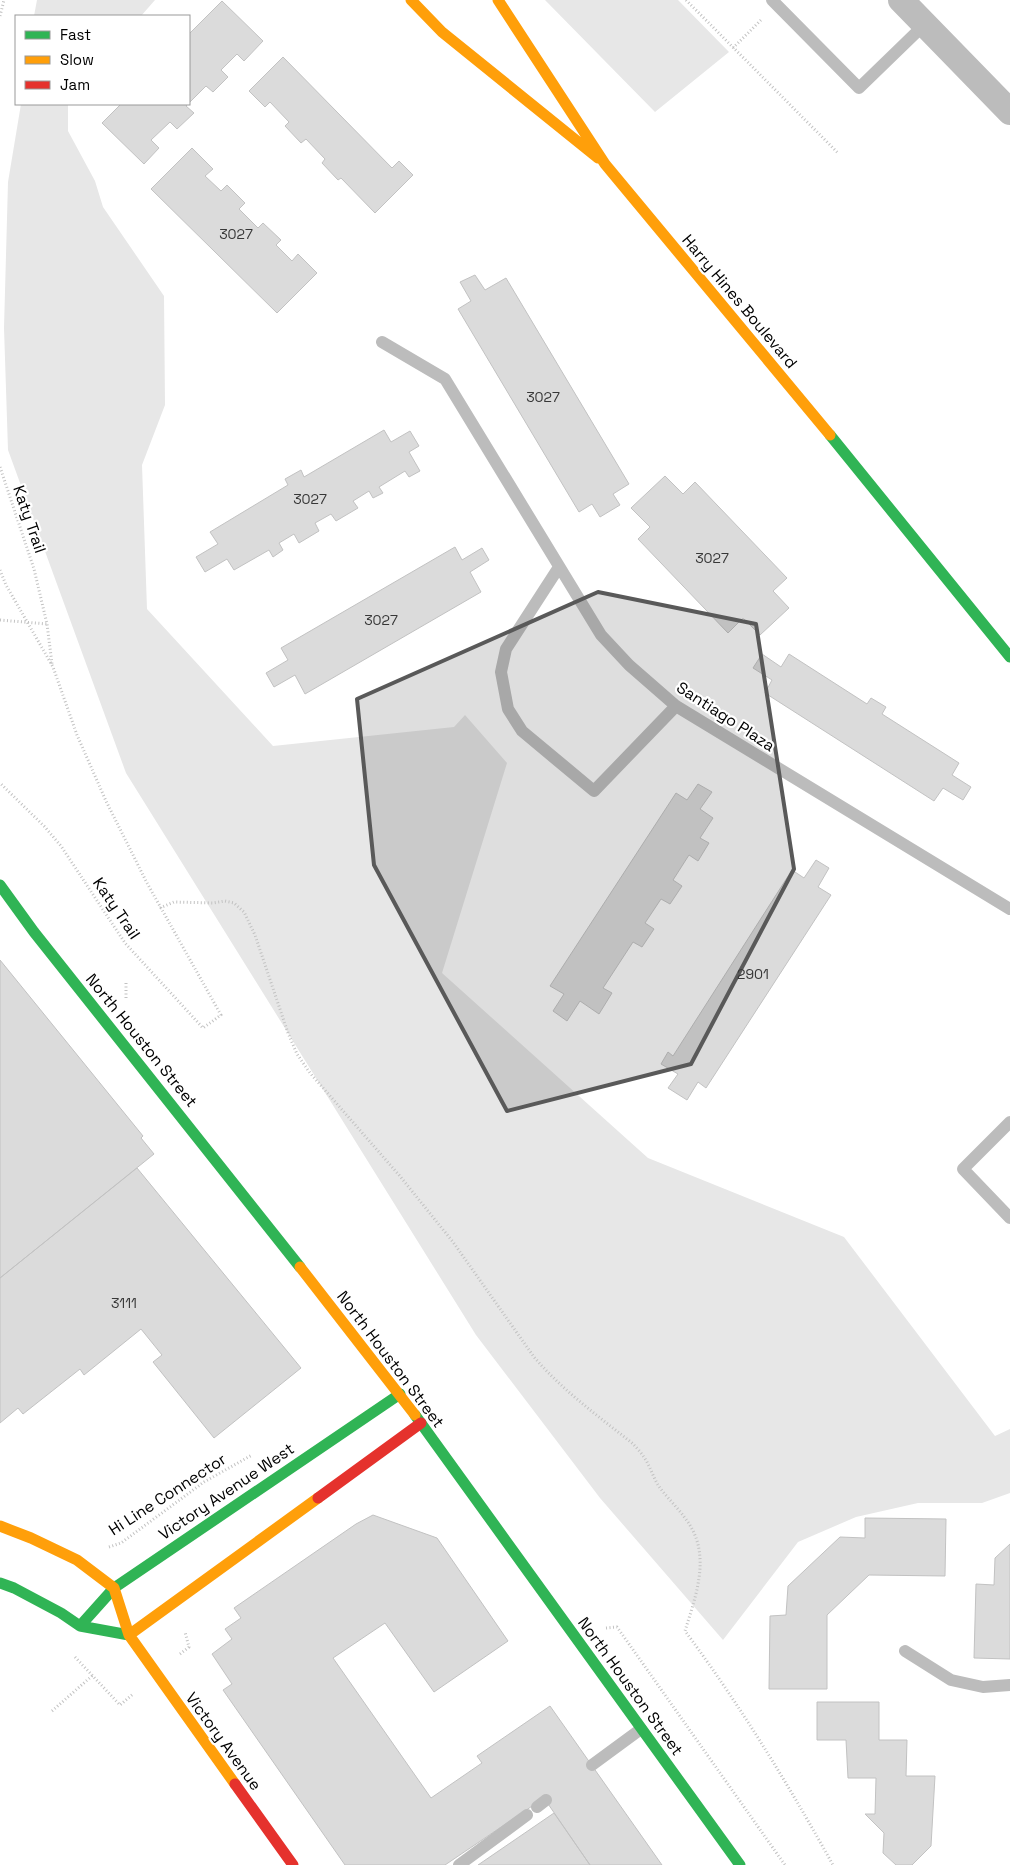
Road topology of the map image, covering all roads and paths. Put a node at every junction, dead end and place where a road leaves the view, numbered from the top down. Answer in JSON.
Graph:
{"nodes":[{"id":1,"x":4,"y":0,"type":"edge"},
{"id":2,"x":411,"y":0,"type":"edge"},
{"id":3,"x":498,"y":0,"type":"edge"},
{"id":4,"x":686,"y":0,"type":"edge"},
{"id":5,"x":901,"y":0,"type":"edge"},
{"id":6,"x":775,"y":2,"type":"edge"},
{"id":7,"x":0,"y":16,"type":"edge"},
{"id":8,"x":925,"y":24,"type":"junction"},
{"id":9,"x":733,"y":48,"type":"junction"},
{"id":10,"x":1010,"y":112,"type":"edge"},
{"id":11,"x":838,"y":154,"type":"dead end"},
{"id":12,"x":605,"y":164,"type":"junction"},
{"id":13,"x":382,"y":342,"type":"dead end"},
{"id":14,"x":0,"y":467,"type":"edge"},
{"id":15,"x":559,"y":567,"type":"junction"},
{"id":16,"x":0,"y":570,"type":"edge"},
{"id":17,"x":0,"y":620,"type":"edge"},
{"id":18,"x":27,"y":623,"type":"junction"},
{"id":19,"x":47,"y":624,"type":"junction"},
{"id":20,"x":1010,"y":657,"type":"edge"},
{"id":21,"x":53,"y":667,"type":"junction"},
{"id":22,"x":676,"y":706,"type":"junction"},
{"id":23,"x":0,"y":783,"type":"edge"},
{"id":24,"x":0,"y":885,"type":"edge"},
{"id":25,"x":160,"y":908,"type":"junction"},
{"id":26,"x":1010,"y":909,"type":"edge"},
{"id":27,"x":1010,"y":1122,"type":"edge"},
{"id":28,"x":1010,"y":1218,"type":"edge"},
{"id":29,"x":400,"y":1394,"type":"junction"},
{"id":30,"x":421,"y":1423,"type":"junction"},
{"id":31,"x":254,"y":1454,"type":"dead end"},
{"id":32,"x":0,"y":1526,"type":"edge"},
{"id":33,"x":105,"y":1548,"type":"dead end"},
{"id":34,"x":0,"y":1583,"type":"edge"},
{"id":35,"x":114,"y":1588,"type":"junction"},
{"id":36,"x":80,"y":1626,"type":"junction"},
{"id":37,"x":617,"y":1627,"type":"dead end"},
{"id":38,"x":129,"y":1635,"type":"junction"},
{"id":39,"x":905,"y":1651,"type":"dead end"},
{"id":40,"x":93,"y":1675,"type":"dead end"},
{"id":41,"x":1010,"y":1685,"type":"edge"},
{"id":42,"x":52,"y":1711,"type":"dead end"},
{"id":43,"x":641,"y":1729,"type":"junction"},
{"id":44,"x":592,"y":1765,"type":"dead end"},
{"id":45,"x":536,"y":1808,"type":"dead end"},
{"id":46,"x":293,"y":1865,"type":"edge"},
{"id":47,"x":459,"y":1865,"type":"edge"},
{"id":48,"x":740,"y":1865,"type":"edge"},
{"id":49,"x":785,"y":1865,"type":"edge"},
{"id":50,"x":833,"y":1865,"type":"edge"}],
"edges":[{"from":1,"to":7,"type":"path"},
{"from":2,"to":12,"type":"main road","name":"Harry Hines Boulevard"},
{"from":3,"to":12,"type":"main road"},
{"from":4,"to":9,"type":"path"},
{"from":5,"to":8,"type":"street"},
{"from":6,"to":8,"type":"lane"},
{"from":6,"to":9,"type":"path"},
{"from":8,"to":10,"type":"street"},
{"from":9,"to":11,"type":"path"},
{"from":12,"to":20,"type":"main road","name":"Harry Hines Boulevard"},
{"from":13,"to":15,"type":"lane","name":"Santiago Plaza"},
{"from":14,"to":19,"type":"path","name":"Katy Trail"},
{"from":15,"to":22,"type":"lane","name":"Santiago Plaza"},
{"from":15,"to":22,"type":"lane"},
{"from":16,"to":18,"type":"path"},
{"from":17,"to":18,"type":"path"},
{"from":18,"to":19,"type":"path"},
{"from":18,"to":21,"type":"path"},
{"from":19,"to":21,"type":"path","name":"Katy Trail"},
{"from":21,"to":25,"type":"path"},
{"from":22,"to":26,"type":"lane","name":"Santiago Plaza"},
{"from":23,"to":25,"type":"path","name":"Katy Trail"},
{"from":24,"to":29,"type":"main road","name":"North Houston Street"},
{"from":25,"to":50,"type":"path"},
{"from":27,"to":28,"type":"lane"},
{"from":29,"to":30,"type":"main road","name":"North Houston Street"},
{"from":29,"to":35,"type":"main road","name":"Victory Avenue West"},
{"from":30,"to":38,"type":"main road"},
{"from":30,"to":43,"type":"main road","name":"North Houston Street"},
{"from":31,"to":33,"type":"path","name":"Hi Line Connector"},
{"from":32,"to":35,"type":"main road"},
{"from":34,"to":36,"type":"main road"},
{"from":35,"to":36,"type":"main road","name":"Victory Avenue West"},
{"from":35,"to":38,"type":"main road","name":"Victory Avenue"},
{"from":36,"to":38,"type":"main road"},
{"from":37,"to":49,"type":"path"},
{"from":38,"to":46,"type":"main road","name":"Victory Avenue"},
{"from":39,"to":41,"type":"lane"},
{"from":40,"to":42,"type":"path"},
{"from":43,"to":44,"type":"lane"},
{"from":43,"to":48,"type":"main road","name":"North Houston Street"},
{"from":45,"to":47,"type":"lane"}]}
